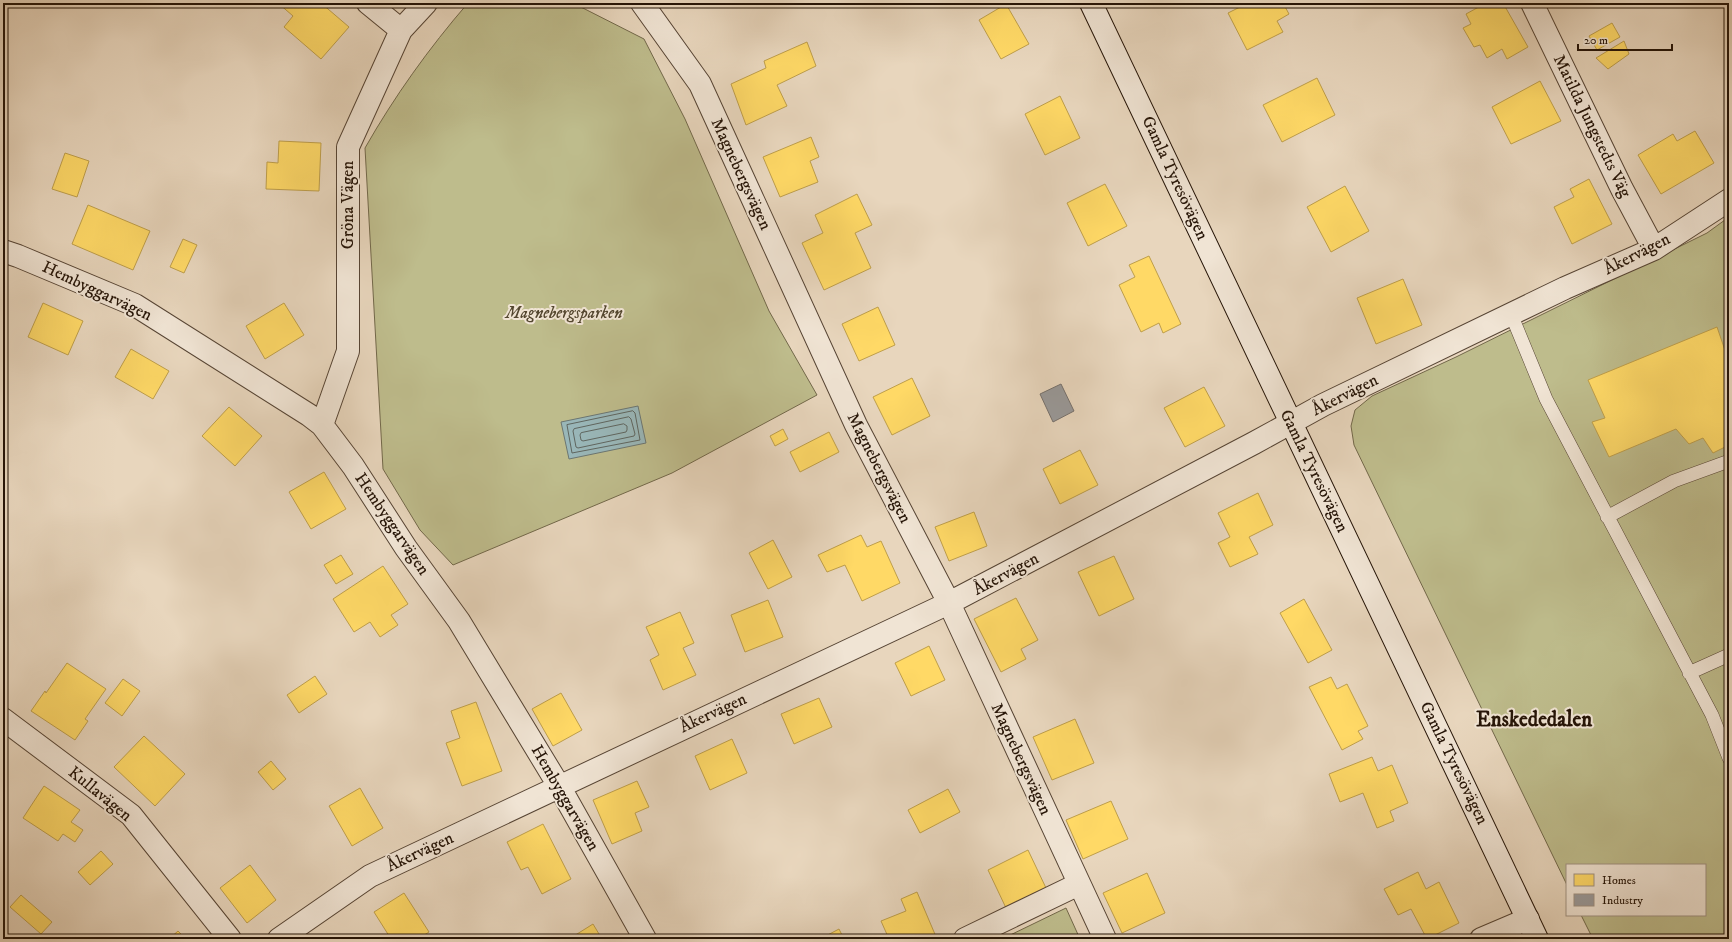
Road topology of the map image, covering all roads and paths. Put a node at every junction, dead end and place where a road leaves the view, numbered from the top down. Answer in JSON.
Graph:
{"nodes":[{"id":1,"x":368,"y":3,"type":"edge"},
{"id":2,"x":426,"y":3,"type":"edge"},
{"id":3,"x":642,"y":3,"type":"edge"},
{"id":4,"x":1091,"y":3,"type":"edge"},
{"id":5,"x":1532,"y":3,"type":"edge"},
{"id":6,"x":400,"y":30,"type":"junction"},
{"id":7,"x":1729,"y":200,"type":"edge"},
{"id":8,"x":1654,"y":248,"type":"junction"},
{"id":9,"x":3,"y":251,"type":"edge"},
{"id":10,"x":1511,"y":314,"type":"junction"},
{"id":11,"x":1291,"y":423,"type":"junction"},
{"id":12,"x":322,"y":425,"type":"junction"},
{"id":13,"x":1729,"y":461,"type":"edge"},
{"id":14,"x":1607,"y":517,"type":"junction"},
{"id":15,"x":949,"y":603,"type":"junction"},
{"id":16,"x":1729,"y":654,"type":"edge"},
{"id":17,"x":1689,"y":673,"type":"junction"},
{"id":18,"x":3,"y":719,"type":"edge"},
{"id":19,"x":1729,"y":758,"type":"edge"},
{"id":20,"x":559,"y":786,"type":"junction"},
{"id":21,"x":1079,"y":884,"type":"junction"},
{"id":22,"x":1528,"y":918,"type":"junction"},
{"id":23,"x":230,"y":939,"type":"edge"},
{"id":24,"x":279,"y":939,"type":"edge"},
{"id":25,"x":645,"y":939,"type":"edge"},
{"id":26,"x":965,"y":939,"type":"edge"},
{"id":27,"x":1105,"y":939,"type":"edge"},
{"id":28,"x":1481,"y":939,"type":"edge"},
{"id":29,"x":1537,"y":939,"type":"edge"}],
"edges":[{"from":1,"to":6,"type":"street"},
{"from":2,"to":6,"type":"street","name":"Gröna Vägen"},
{"from":3,"to":15,"type":"street","name":"Magnebergsvägen"},
{"from":4,"to":11,"type":"street","name":"Gamla Tyresövägen"},
{"from":5,"to":8,"type":"street","name":"Matilda Jungstedts Väg"},
{"from":6,"to":12,"type":"street","name":"Gröna Vägen"},
{"from":7,"to":8,"type":"street","name":"Åkervägen"},
{"from":8,"to":10,"type":"street","name":"Åkervägen"},
{"from":9,"to":12,"type":"street","name":"Hembyggarvägen"},
{"from":10,"to":11,"type":"street","name":"Åkervägen"},
{"from":10,"to":14,"type":"lane"},
{"from":11,"to":15,"type":"street","name":"Åkervägen"},
{"from":11,"to":22,"type":"street","name":"Gamla Tyresövägen"},
{"from":12,"to":20,"type":"street","name":"Hembyggarvägen"},
{"from":13,"to":14,"type":"lane"},
{"from":14,"to":17,"type":"lane"},
{"from":15,"to":20,"type":"street","name":"Åkervägen"},
{"from":15,"to":21,"type":"street","name":"Magnebergsvägen"},
{"from":16,"to":17,"type":"lane"},
{"from":17,"to":19,"type":"lane"},
{"from":18,"to":23,"type":"street","name":"Kullavägen"},
{"from":20,"to":24,"type":"street","name":"Åkervägen"},
{"from":20,"to":25,"type":"street","name":"Hembyggarvägen"},
{"from":21,"to":26,"type":"street"},
{"from":21,"to":27,"type":"street","name":"Magnebergsvägen"},
{"from":22,"to":28,"type":"street"},
{"from":22,"to":29,"type":"street","name":"Gamla Tyresövägen"}]}
